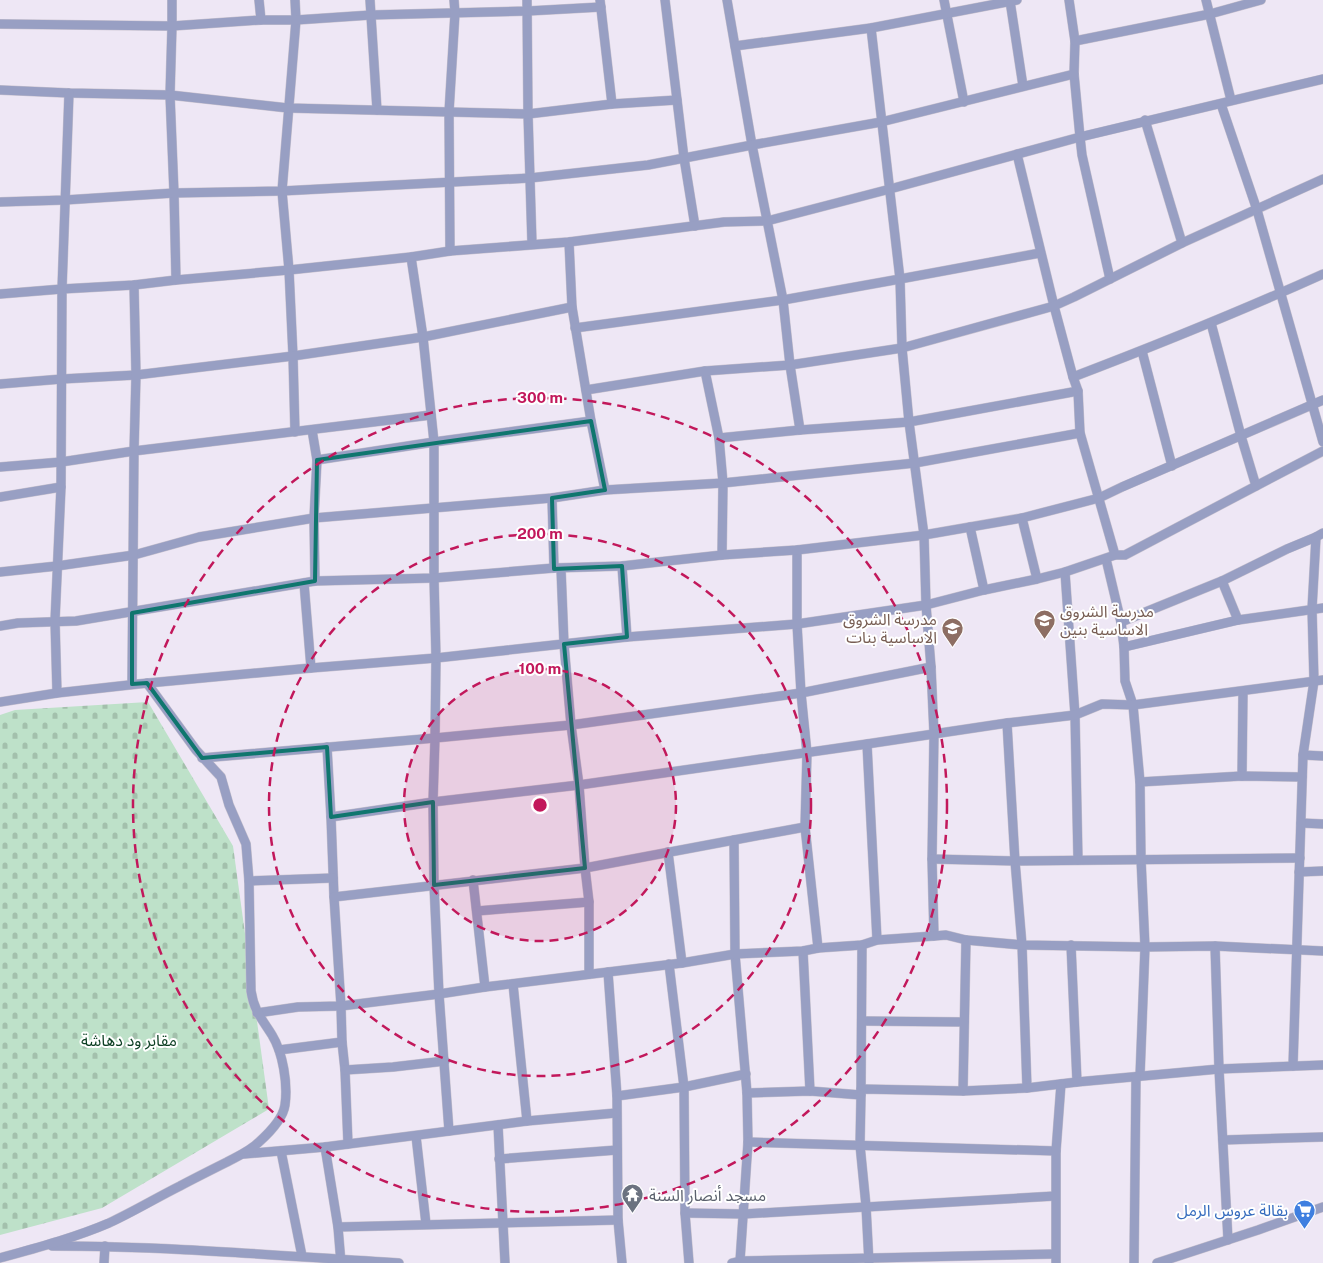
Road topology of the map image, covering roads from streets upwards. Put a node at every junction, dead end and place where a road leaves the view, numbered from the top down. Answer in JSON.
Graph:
{"nodes":[{"id":1,"x":172,"y":0,"type":"edge"},
{"id":2,"x":259,"y":0,"type":"edge"},
{"id":3,"x":295,"y":0,"type":"edge"},
{"id":4,"x":370,"y":0,"type":"edge"},
{"id":5,"x":454,"y":0,"type":"edge"},
{"id":6,"x":527,"y":0,"type":"edge"},
{"id":7,"x":665,"y":0,"type":"edge"},
{"id":8,"x":727,"y":0,"type":"edge"},
{"id":9,"x":944,"y":0,"type":"edge"},
{"id":10,"x":1069,"y":0,"type":"edge"},
{"id":11,"x":1206,"y":0,"type":"edge"},
{"id":12,"x":1261,"y":0,"type":"edge"},
{"id":13,"x":1014,"y":1,"type":"edge"},
{"id":14,"x":600,"y":4,"type":"edge"},
{"id":15,"x":528,"y":11,"type":"junction"},
{"id":16,"x":455,"y":13,"type":"junction"},
{"id":17,"x":947,"y":14,"type":"junction"},
{"id":18,"x":1210,"y":14,"type":"junction"},
{"id":19,"x":371,"y":15,"type":"junction"},
{"id":20,"x":262,"y":20,"type":"junction"},
{"id":21,"x":296,"y":20,"type":"junction"},
{"id":22,"x":0,"y":24,"type":"edge"},
{"id":23,"x":172,"y":26,"type":"junction"},
{"id":24,"x":871,"y":28,"type":"junction"},
{"id":25,"x":1075,"y":41,"type":"junction"},
{"id":26,"x":735,"y":46,"type":"junction"},
{"id":27,"x":1074,"y":74,"type":"junction"},
{"id":28,"x":1323,"y":78,"type":"edge"},
{"id":29,"x":1023,"y":86,"type":"junction"},
{"id":30,"x":0,"y":90,"type":"edge"},
{"id":31,"x":69,"y":93,"type":"junction"},
{"id":32,"x":170,"y":95,"type":"junction"},
{"id":33,"x":677,"y":100,"type":"junction"},
{"id":34,"x":1231,"y":100,"type":"junction"},
{"id":35,"x":964,"y":102,"type":"junction"},
{"id":36,"x":612,"y":104,"type":"junction"},
{"id":37,"x":1220,"y":104,"type":"junction"},
{"id":38,"x":288,"y":108,"type":"junction"},
{"id":39,"x":377,"y":110,"type":"junction"},
{"id":40,"x":449,"y":112,"type":"junction"},
{"id":41,"x":528,"y":114,"type":"junction"},
{"id":42,"x":1146,"y":120,"type":"junction"},
{"id":43,"x":881,"y":122,"type":"junction"},
{"id":44,"x":1080,"y":137,"type":"junction"},
{"id":45,"x":752,"y":145,"type":"junction"},
{"id":46,"x":1017,"y":154,"type":"junction"},
{"id":47,"x":684,"y":158,"type":"junction"},
{"id":48,"x":530,"y":178,"type":"junction"},
{"id":49,"x":1323,"y":179,"type":"edge"},
{"id":50,"x":449,"y":183,"type":"junction"},
{"id":51,"x":890,"y":189,"type":"junction"},
{"id":52,"x":282,"y":191,"type":"junction"},
{"id":53,"x":174,"y":193,"type":"junction"},
{"id":54,"x":65,"y":200,"type":"junction"},
{"id":55,"x":0,"y":202,"type":"edge"},
{"id":56,"x":1257,"y":210,"type":"junction"},
{"id":57,"x":767,"y":221,"type":"junction"},
{"id":58,"x":695,"y":226,"type":"junction"},
{"id":59,"x":569,"y":242,"type":"junction"},
{"id":60,"x":1182,"y":243,"type":"junction"},
{"id":61,"x":532,"y":244,"type":"junction"},
{"id":62,"x":450,"y":251,"type":"junction"},
{"id":63,"x":1040,"y":253,"type":"junction"},
{"id":64,"x":412,"y":257,"type":"junction"},
{"id":65,"x":288,"y":270,"type":"junction"},
{"id":66,"x":1323,"y":274,"type":"edge"},
{"id":67,"x":1110,"y":279,"type":"junction"},
{"id":68,"x":176,"y":280,"type":"junction"},
{"id":69,"x":900,"y":280,"type":"junction"},
{"id":70,"x":134,"y":286,"type":"junction"},
{"id":71,"x":62,"y":289,"type":"junction"},
{"id":72,"x":1280,"y":293,"type":"junction"},
{"id":73,"x":0,"y":294,"type":"edge"},
{"id":74,"x":783,"y":300,"type":"junction"},
{"id":75,"x":1054,"y":306,"type":"junction"},
{"id":76,"x":572,"y":307,"type":"junction"},
{"id":77,"x":1211,"y":323,"type":"junction"},
{"id":78,"x":575,"y":328,"type":"junction"},
{"id":79,"x":424,"y":337,"type":"junction"},
{"id":80,"x":902,"y":348,"type":"junction"},
{"id":81,"x":1142,"y":351,"type":"junction"},
{"id":82,"x":293,"y":356,"type":"junction"},
{"id":83,"x":790,"y":365,"type":"junction"},
{"id":84,"x":706,"y":371,"type":"junction"},
{"id":85,"x":136,"y":375,"type":"junction"},
{"id":86,"x":1073,"y":377,"type":"junction"},
{"id":87,"x":62,"y":379,"type":"junction"},
{"id":88,"x":0,"y":384,"type":"edge"},
{"id":89,"x":586,"y":390,"type":"junction"},
{"id":90,"x":1078,"y":390,"type":"junction"},
{"id":91,"x":1323,"y":400,"type":"edge"},
{"id":92,"x":1313,"y":405,"type":"junction"},
{"id":93,"x":431,"y":415,"type":"junction"},
{"id":94,"x":591,"y":421,"type":"junction"},
{"id":95,"x":909,"y":422,"type":"junction"},
{"id":96,"x":312,"y":430,"type":"junction"},
{"id":97,"x":800,"y":430,"type":"junction"},
{"id":98,"x":295,"y":432,"type":"junction"},
{"id":99,"x":1080,"y":433,"type":"junction"},
{"id":100,"x":1241,"y":436,"type":"junction"},
{"id":101,"x":719,"y":438,"type":"junction"},
{"id":102,"x":434,"y":442,"type":"junction"},
{"id":103,"x":1323,"y":442,"type":"edge"},
{"id":104,"x":134,"y":450,"type":"junction"},
{"id":105,"x":1323,"y":451,"type":"edge"},
{"id":106,"x":317,"y":460,"type":"junction"},
{"id":107,"x":60,"y":462,"type":"junction"},
{"id":108,"x":915,"y":463,"type":"junction"},
{"id":109,"x":1172,"y":466,"type":"junction"},
{"id":110,"x":0,"y":467,"type":"edge"},
{"id":111,"x":723,"y":483,"type":"junction"},
{"id":112,"x":1256,"y":486,"type":"junction"},
{"id":113,"x":60,"y":487,"type":"junction"},
{"id":114,"x":605,"y":490,"type":"junction"},
{"id":115,"x":0,"y":497,"type":"edge"},
{"id":116,"x":552,"y":498,"type":"junction"},
{"id":117,"x":1099,"y":498,"type":"junction"},
{"id":118,"x":435,"y":508,"type":"junction"},
{"id":119,"x":314,"y":518,"type":"junction"},
{"id":120,"x":1022,"y":518,"type":"junction"},
{"id":121,"x":970,"y":527,"type":"junction"},
{"id":122,"x":924,"y":535,"type":"junction"},
{"id":123,"x":1320,"y":535,"type":"edge"},
{"id":124,"x":797,"y":550,"type":"junction"},
{"id":125,"x":134,"y":555,"type":"junction"},
{"id":126,"x":722,"y":555,"type":"junction"},
{"id":127,"x":1115,"y":555,"type":"junction"},
{"id":128,"x":1106,"y":559,"type":"junction"},
{"id":129,"x":57,"y":566,"type":"junction"},
{"id":130,"x":622,"y":566,"type":"junction"},
{"id":131,"x":557,"y":568,"type":"junction"},
{"id":132,"x":0,"y":572,"type":"edge"},
{"id":133,"x":1065,"y":572,"type":"junction"},
{"id":134,"x":434,"y":578,"type":"junction"},
{"id":135,"x":1037,"y":579,"type":"junction"},
{"id":136,"x":315,"y":581,"type":"junction"},
{"id":137,"x":1222,"y":581,"type":"junction"},
{"id":138,"x":304,"y":583,"type":"junction"},
{"id":139,"x":984,"y":590,"type":"junction"},
{"id":140,"x":926,"y":605,"type":"junction"},
{"id":141,"x":1323,"y":608,"type":"edge"},
{"id":142,"x":1312,"y":610,"type":"junction"},
{"id":143,"x":132,"y":613,"type":"junction"},
{"id":144,"x":1238,"y":620,"type":"junction"},
{"id":145,"x":55,"y":621,"type":"junction"},
{"id":146,"x":1121,"y":622,"type":"junction"},
{"id":147,"x":797,"y":624,"type":"junction"},
{"id":148,"x":0,"y":626,"type":"edge"},
{"id":149,"x":627,"y":638,"type":"junction"},
{"id":150,"x":564,"y":644,"type":"junction"},
{"id":151,"x":1124,"y":647,"type":"junction"},
{"id":152,"x":436,"y":658,"type":"junction"},
{"id":153,"x":931,"y":667,"type":"junction"},
{"id":154,"x":311,"y":668,"type":"junction"},
{"id":155,"x":1319,"y":681,"type":"edge"},
{"id":156,"x":147,"y":683,"type":"junction"},
{"id":157,"x":132,"y":684,"type":"junction"},
{"id":158,"x":1243,"y":692,"type":"junction"},
{"id":159,"x":801,"y":693,"type":"junction"},
{"id":160,"x":57,"y":694,"type":"junction"},
{"id":161,"x":0,"y":702,"type":"edge"},
{"id":162,"x":1133,"y":705,"type":"junction"},
{"id":163,"x":1075,"y":715,"type":"junction"},
{"id":164,"x":1006,"y":722,"type":"junction"},
{"id":165,"x":571,"y":725,"type":"junction"},
{"id":166,"x":934,"y":734,"type":"junction"},
{"id":167,"x":436,"y":738,"type":"junction"},
{"id":168,"x":867,"y":744,"type":"junction"},
{"id":169,"x":327,"y":747,"type":"junction"},
{"id":170,"x":807,"y":753,"type":"junction"},
{"id":171,"x":1303,"y":755,"type":"junction"},
{"id":172,"x":1323,"y":756,"type":"edge"},
{"id":173,"x":202,"y":758,"type":"junction"},
{"id":174,"x":1242,"y":776,"type":"junction"},
{"id":175,"x":1302,"y":777,"type":"junction"},
{"id":176,"x":1140,"y":782,"type":"junction"},
{"id":177,"x":579,"y":785,"type":"junction"},
{"id":178,"x":433,"y":802,"type":"junction"},
{"id":179,"x":331,"y":816,"type":"junction"},
{"id":180,"x":1300,"y":823,"type":"junction"},
{"id":181,"x":1323,"y":824,"type":"edge"},
{"id":182,"x":805,"y":827,"type":"junction"},
{"id":183,"x":734,"y":840,"type":"junction"},
{"id":184,"x":668,"y":852,"type":"junction"},
{"id":185,"x":1300,"y":858,"type":"junction"},
{"id":186,"x":932,"y":859,"type":"junction"},
{"id":187,"x":1141,"y":859,"type":"junction"},
{"id":188,"x":1078,"y":860,"type":"junction"},
{"id":189,"x":1015,"y":861,"type":"junction"},
{"id":190,"x":585,"y":868,"type":"junction"},
{"id":191,"x":1323,"y":871,"type":"edge"},
{"id":192,"x":1299,"y":872,"type":"junction"},
{"id":193,"x":333,"y":878,"type":"junction"},
{"id":194,"x":473,"y":880,"type":"junction"},
{"id":195,"x":249,"y":881,"type":"junction"},
{"id":196,"x":434,"y":885,"type":"junction"},
{"id":197,"x":334,"y":897,"type":"junction"},
{"id":198,"x":589,"y":902,"type":"junction"},
{"id":199,"x":476,"y":911,"type":"junction"},
{"id":200,"x":934,"y":936,"type":"junction"},
{"id":201,"x":877,"y":940,"type":"junction"},
{"id":202,"x":966,"y":940,"type":"junction"},
{"id":203,"x":1022,"y":944,"type":"junction"},
{"id":204,"x":862,"y":945,"type":"junction"},
{"id":205,"x":1071,"y":945,"type":"junction"},
{"id":206,"x":1215,"y":946,"type":"junction"},
{"id":207,"x":1145,"y":947,"type":"junction"},
{"id":208,"x":818,"y":948,"type":"junction"},
{"id":209,"x":1296,"y":950,"type":"junction"},
{"id":210,"x":803,"y":951,"type":"junction"},
{"id":211,"x":1323,"y":951,"type":"edge"},
{"id":212,"x":735,"y":954,"type":"junction"},
{"id":213,"x":682,"y":963,"type":"junction"},
{"id":214,"x":669,"y":964,"type":"junction"},
{"id":215,"x":608,"y":972,"type":"junction"},
{"id":216,"x":590,"y":974,"type":"junction"},
{"id":217,"x":514,"y":984,"type":"junction"},
{"id":218,"x":485,"y":987,"type":"junction"},
{"id":219,"x":439,"y":994,"type":"junction"},
{"id":220,"x":341,"y":1006,"type":"junction"},
{"id":221,"x":257,"y":1013,"type":"junction"},
{"id":222,"x":862,"y":1021,"type":"junction"},
{"id":223,"x":964,"y":1022,"type":"junction"},
{"id":224,"x":342,"y":1042,"type":"junction"},
{"id":225,"x":279,"y":1050,"type":"junction"},
{"id":226,"x":445,"y":1061,"type":"junction"},
{"id":227,"x":1323,"y":1065,"type":"edge"},
{"id":228,"x":1293,"y":1066,"type":"junction"},
{"id":229,"x":1219,"y":1069,"type":"junction"},
{"id":230,"x":345,"y":1070,"type":"junction"},
{"id":231,"x":746,"y":1074,"type":"junction"},
{"id":232,"x":1138,"y":1077,"type":"junction"},
{"id":233,"x":1077,"y":1082,"type":"junction"},
{"id":234,"x":1060,"y":1084,"type":"junction"},
{"id":235,"x":684,"y":1087,"type":"junction"},
{"id":236,"x":1027,"y":1088,"type":"junction"},
{"id":237,"x":810,"y":1091,"type":"junction"},
{"id":238,"x":963,"y":1091,"type":"junction"},
{"id":239,"x":861,"y":1092,"type":"junction"},
{"id":240,"x":747,"y":1093,"type":"junction"},
{"id":241,"x":617,"y":1096,"type":"junction"},
{"id":242,"x":616,"y":1113,"type":"junction"},
{"id":243,"x":527,"y":1121,"type":"junction"},
{"id":244,"x":498,"y":1125,"type":"junction"},
{"id":245,"x":449,"y":1131,"type":"junction"},
{"id":246,"x":416,"y":1136,"type":"junction"},
{"id":247,"x":1323,"y":1137,"type":"edge"},
{"id":248,"x":1223,"y":1140,"type":"junction"},
{"id":249,"x":748,"y":1142,"type":"junction"},
{"id":250,"x":348,"y":1144,"type":"junction"},
{"id":251,"x":860,"y":1145,"type":"junction"},
{"id":252,"x":325,"y":1147,"type":"junction"},
{"id":253,"x":617,"y":1150,"type":"junction"},
{"id":254,"x":1056,"y":1151,"type":"junction"},
{"id":255,"x":281,"y":1152,"type":"junction"},
{"id":256,"x":242,"y":1155,"type":"junction"},
{"id":257,"x":499,"y":1159,"type":"junction"},
{"id":258,"x":1056,"y":1196,"type":"junction"},
{"id":259,"x":866,"y":1206,"type":"junction"},
{"id":260,"x":1323,"y":1207,"type":"edge"},
{"id":261,"x":685,"y":1213,"type":"junction"},
{"id":262,"x":744,"y":1214,"type":"junction"},
{"id":263,"x":618,"y":1220,"type":"junction"},
{"id":264,"x":503,"y":1223,"type":"junction"},
{"id":265,"x":426,"y":1224,"type":"junction"},
{"id":266,"x":338,"y":1227,"type":"junction"},
{"id":267,"x":1228,"y":1240,"type":"junction"},
{"id":268,"x":44,"y":1246,"type":"junction"},
{"id":269,"x":105,"y":1246,"type":"junction"},
{"id":270,"x":302,"y":1256,"type":"junction"},
{"id":271,"x":0,"y":1258,"type":"edge"},
{"id":272,"x":1055,"y":1258,"type":"edge"},
{"id":273,"x":341,"y":1261,"type":"edge"},
{"id":274,"x":869,"y":1261,"type":"edge"},
{"id":275,"x":736,"y":1262,"type":"edge"},
{"id":276,"x":104,"y":1263,"type":"edge"},
{"id":277,"x":398,"y":1263,"type":"edge"},
{"id":278,"x":505,"y":1263,"type":"edge"},
{"id":279,"x":622,"y":1263,"type":"edge"},
{"id":280,"x":689,"y":1263,"type":"edge"},
{"id":281,"x":1134,"y":1263,"type":"edge"},
{"id":282,"x":1156,"y":1263,"type":"edge"}],
"edges":[{"from":1,"to":23,"type":"street"},
{"from":2,"to":20,"type":"street"},
{"from":3,"to":21,"type":"street"},
{"from":4,"to":19,"type":"street"},
{"from":5,"to":16,"type":"street"},
{"from":6,"to":15,"type":"street"},
{"from":7,"to":33,"type":"street"},
{"from":8,"to":26,"type":"street"},
{"from":9,"to":17,"type":"street"},
{"from":10,"to":25,"type":"street"},
{"from":11,"to":18,"type":"street"},
{"from":12,"to":18,"type":"street"},
{"from":13,"to":17,"type":"street"},
{"from":13,"to":29,"type":"street"},
{"from":14,"to":15,"type":"street"},
{"from":14,"to":36,"type":"street"},
{"from":15,"to":16,"type":"street"},
{"from":15,"to":41,"type":"street"},
{"from":16,"to":19,"type":"street"},
{"from":16,"to":40,"type":"street"},
{"from":17,"to":24,"type":"street"},
{"from":17,"to":35,"type":"street"},
{"from":18,"to":25,"type":"street"},
{"from":18,"to":34,"type":"street"},
{"from":19,"to":21,"type":"street"},
{"from":19,"to":39,"type":"street"},
{"from":20,"to":21,"type":"street"},
{"from":20,"to":23,"type":"street"},
{"from":21,"to":38,"type":"street"},
{"from":22,"to":23,"type":"street"},
{"from":23,"to":32,"type":"street"},
{"from":24,"to":26,"type":"street"},
{"from":24,"to":43,"type":"street"},
{"from":25,"to":27,"type":"street"},
{"from":26,"to":45,"type":"street"},
{"from":27,"to":29,"type":"street"},
{"from":27,"to":44,"type":"street"},
{"from":28,"to":34,"type":"street"},
{"from":29,"to":35,"type":"street"},
{"from":30,"to":31,"type":"street"},
{"from":31,"to":32,"type":"street"},
{"from":31,"to":54,"type":"street"},
{"from":32,"to":38,"type":"street"},
{"from":32,"to":53,"type":"street"},
{"from":33,"to":36,"type":"street"},
{"from":33,"to":47,"type":"street"},
{"from":34,"to":37,"type":"street"},
{"from":35,"to":43,"type":"street"},
{"from":36,"to":41,"type":"street"},
{"from":37,"to":42,"type":"street"},
{"from":37,"to":56,"type":"street"},
{"from":38,"to":39,"type":"street"},
{"from":38,"to":52,"type":"street"},
{"from":39,"to":40,"type":"street"},
{"from":40,"to":41,"type":"street"},
{"from":40,"to":50,"type":"street"},
{"from":41,"to":48,"type":"street"},
{"from":42,"to":44,"type":"street"},
{"from":42,"to":60,"type":"street"},
{"from":43,"to":45,"type":"street"},
{"from":43,"to":51,"type":"street"},
{"from":44,"to":46,"type":"street"},
{"from":44,"to":67,"type":"street"},
{"from":45,"to":47,"type":"street"},
{"from":45,"to":57,"type":"street"},
{"from":46,"to":51,"type":"street"},
{"from":46,"to":63,"type":"street"},
{"from":47,"to":48,"type":"street"},
{"from":47,"to":58,"type":"street"},
{"from":48,"to":50,"type":"street"},
{"from":48,"to":61,"type":"street"},
{"from":49,"to":56,"type":"street"},
{"from":50,"to":52,"type":"street"},
{"from":50,"to":62,"type":"street"},
{"from":51,"to":57,"type":"street"},
{"from":51,"to":69,"type":"street"},
{"from":52,"to":53,"type":"street"},
{"from":52,"to":65,"type":"street"},
{"from":53,"to":54,"type":"street"},
{"from":53,"to":68,"type":"street"},
{"from":54,"to":55,"type":"street"},
{"from":54,"to":71,"type":"street"},
{"from":56,"to":60,"type":"street"},
{"from":56,"to":72,"type":"street"},
{"from":57,"to":58,"type":"street"},
{"from":57,"to":74,"type":"street"},
{"from":58,"to":59,"type":"street"},
{"from":59,"to":61,"type":"street"},
{"from":59,"to":76,"type":"street"},
{"from":60,"to":67,"type":"street"},
{"from":61,"to":62,"type":"street"},
{"from":62,"to":64,"type":"street"},
{"from":63,"to":69,"type":"street"},
{"from":63,"to":75,"type":"street"},
{"from":64,"to":65,"type":"street"},
{"from":64,"to":79,"type":"street"},
{"from":65,"to":68,"type":"street"},
{"from":65,"to":82,"type":"street"},
{"from":66,"to":72,"type":"street"},
{"from":67,"to":75,"type":"street"},
{"from":68,"to":70,"type":"street"},
{"from":69,"to":74,"type":"street"},
{"from":69,"to":80,"type":"street"},
{"from":70,"to":71,"type":"street"},
{"from":70,"to":85,"type":"street"},
{"from":71,"to":73,"type":"street"},
{"from":71,"to":87,"type":"street"},
{"from":72,"to":77,"type":"street"},
{"from":72,"to":92,"type":"street"},
{"from":74,"to":78,"type":"street"},
{"from":74,"to":83,"type":"street"},
{"from":75,"to":80,"type":"street"},
{"from":75,"to":86,"type":"street"},
{"from":76,"to":78,"type":"street"},
{"from":76,"to":79,"type":"street"},
{"from":77,"to":81,"type":"street"},
{"from":77,"to":100,"type":"street"},
{"from":78,"to":89,"type":"street"},
{"from":79,"to":82,"type":"street"},
{"from":79,"to":93,"type":"street"},
{"from":80,"to":83,"type":"street"},
{"from":80,"to":95,"type":"street"},
{"from":81,"to":86,"type":"street"},
{"from":81,"to":109,"type":"street"},
{"from":82,"to":85,"type":"street"},
{"from":82,"to":98,"type":"street"},
{"from":83,"to":84,"type":"street"},
{"from":83,"to":97,"type":"street"},
{"from":84,"to":89,"type":"street"},
{"from":84,"to":101,"type":"street"},
{"from":85,"to":87,"type":"street"},
{"from":85,"to":104,"type":"street"},
{"from":86,"to":90,"type":"street"},
{"from":87,"to":88,"type":"street"},
{"from":87,"to":107,"type":"street"},
{"from":89,"to":94,"type":"street"},
{"from":90,"to":95,"type":"street"},
{"from":90,"to":99,"type":"street"},
{"from":91,"to":92,"type":"street"},
{"from":92,"to":100,"type":"street"},
{"from":92,"to":103,"type":"street"},
{"from":93,"to":96,"type":"street"},
{"from":93,"to":102,"type":"street"},
{"from":94,"to":102,"type":"street"},
{"from":94,"to":114,"type":"street"},
{"from":95,"to":97,"type":"street"},
{"from":95,"to":108,"type":"street"},
{"from":96,"to":98,"type":"street"},
{"from":96,"to":106,"type":"street"},
{"from":97,"to":101,"type":"street"},
{"from":98,"to":104,"type":"street"},
{"from":99,"to":108,"type":"street"},
{"from":99,"to":117,"type":"street"},
{"from":100,"to":109,"type":"street"},
{"from":100,"to":112,"type":"street"},
{"from":101,"to":111,"type":"street"},
{"from":102,"to":106,"type":"street"},
{"from":102,"to":118,"type":"street"},
{"from":104,"to":107,"type":"street"},
{"from":104,"to":125,"type":"street"},
{"from":105,"to":112,"type":"street"},
{"from":106,"to":119,"type":"street"},
{"from":107,"to":110,"type":"street"},
{"from":107,"to":113,"type":"street"},
{"from":108,"to":111,"type":"street"},
{"from":108,"to":122,"type":"street"},
{"from":109,"to":117,"type":"street"},
{"from":111,"to":114,"type":"street"},
{"from":111,"to":126,"type":"street"},
{"from":112,"to":127,"type":"street"},
{"from":113,"to":115,"type":"street"},
{"from":113,"to":129,"type":"street"},
{"from":114,"to":116,"type":"street"},
{"from":116,"to":118,"type":"street"},
{"from":116,"to":131,"type":"street"},
{"from":117,"to":120,"type":"street"},
{"from":117,"to":127,"type":"street"},
{"from":118,"to":119,"type":"street"},
{"from":118,"to":134,"type":"street"},
{"from":119,"to":125,"type":"street"},
{"from":119,"to":136,"type":"street"},
{"from":120,"to":121,"type":"street"},
{"from":120,"to":135,"type":"street"},
{"from":121,"to":122,"type":"street"},
{"from":121,"to":139,"type":"street"},
{"from":122,"to":124,"type":"street"},
{"from":122,"to":140,"type":"street"},
{"from":123,"to":137,"type":"street"},
{"from":123,"to":142,"type":"street"},
{"from":124,"to":126,"type":"street"},
{"from":124,"to":147,"type":"street"},
{"from":125,"to":129,"type":"street"},
{"from":125,"to":143,"type":"street"},
{"from":126,"to":130,"type":"street"},
{"from":127,"to":128,"type":"street"},
{"from":128,"to":133,"type":"street"},
{"from":128,"to":146,"type":"street"},
{"from":129,"to":132,"type":"street"},
{"from":129,"to":145,"type":"street"},
{"from":130,"to":131,"type":"street"},
{"from":130,"to":149,"type":"street"},
{"from":131,"to":134,"type":"street"},
{"from":131,"to":150,"type":"street"},
{"from":133,"to":135,"type":"street"},
{"from":133,"to":163,"type":"street"},
{"from":134,"to":136,"type":"street"},
{"from":134,"to":152,"type":"street"},
{"from":135,"to":139,"type":"street"},
{"from":136,"to":138,"type":"street"},
{"from":137,"to":144,"type":"street"},
{"from":137,"to":146,"type":"street"},
{"from":138,"to":143,"type":"street"},
{"from":138,"to":154,"type":"street"},
{"from":139,"to":140,"type":"street"},
{"from":140,"to":147,"type":"street"},
{"from":140,"to":153,"type":"street"},
{"from":141,"to":142,"type":"street"},
{"from":142,"to":144,"type":"street"},
{"from":142,"to":155,"type":"street"},
{"from":143,"to":145,"type":"street"},
{"from":143,"to":157,"type":"street"},
{"from":144,"to":151,"type":"street"},
{"from":145,"to":148,"type":"street"},
{"from":145,"to":160,"type":"street"},
{"from":146,"to":151,"type":"street"},
{"from":147,"to":149,"type":"street"},
{"from":147,"to":159,"type":"street"},
{"from":149,"to":150,"type":"street"},
{"from":150,"to":152,"type":"street"},
{"from":150,"to":165,"type":"street"},
{"from":151,"to":162,"type":"street"},
{"from":152,"to":154,"type":"street"},
{"from":152,"to":167,"type":"street"},
{"from":153,"to":159,"type":"street"},
{"from":153,"to":166,"type":"street"},
{"from":154,"to":156,"type":"street"},
{"from":155,"to":158,"type":"street"},
{"from":155,"to":171,"type":"street"},
{"from":156,"to":157,"type":"street"},
{"from":156,"to":173,"type":"street"},
{"from":157,"to":160,"type":"street"},
{"from":158,"to":162,"type":"street"},
{"from":158,"to":174,"type":"street"},
{"from":159,"to":165,"type":"street"},
{"from":159,"to":170,"type":"street"},
{"from":160,"to":161,"type":"street"},
{"from":162,"to":163,"type":"street"},
{"from":162,"to":176,"type":"street"},
{"from":163,"to":164,"type":"street"},
{"from":163,"to":188,"type":"street"},
{"from":164,"to":166,"type":"street"},
{"from":164,"to":189,"type":"street"},
{"from":165,"to":167,"type":"street"},
{"from":165,"to":177,"type":"street"},
{"from":166,"to":168,"type":"street"},
{"from":166,"to":186,"type":"street"},
{"from":167,"to":169,"type":"street"},
{"from":167,"to":178,"type":"street"},
{"from":168,"to":170,"type":"street"},
{"from":168,"to":201,"type":"street"},
{"from":169,"to":173,"type":"street"},
{"from":169,"to":179,"type":"street"},
{"from":170,"to":177,"type":"street"},
{"from":170,"to":182,"type":"street"},
{"from":171,"to":172,"type":"street"},
{"from":171,"to":175,"type":"street"},
{"from":173,"to":195,"type":"street"},
{"from":174,"to":175,"type":"street"},
{"from":174,"to":176,"type":"street"},
{"from":175,"to":180,"type":"street"},
{"from":176,"to":187,"type":"street"},
{"from":177,"to":178,"type":"street"},
{"from":177,"to":190,"type":"street"},
{"from":178,"to":179,"type":"street"},
{"from":178,"to":196,"type":"street"},
{"from":179,"to":193,"type":"street"},
{"from":180,"to":181,"type":"street"},
{"from":180,"to":185,"type":"street"},
{"from":182,"to":183,"type":"street"},
{"from":182,"to":208,"type":"street"},
{"from":183,"to":184,"type":"street"},
{"from":183,"to":212,"type":"street"},
{"from":184,"to":190,"type":"street"},
{"from":184,"to":213,"type":"street"},
{"from":185,"to":187,"type":"street"},
{"from":185,"to":192,"type":"street"},
{"from":186,"to":189,"type":"street"},
{"from":186,"to":200,"type":"street"},
{"from":187,"to":188,"type":"street"},
{"from":187,"to":207,"type":"street"},
{"from":188,"to":189,"type":"street"},
{"from":189,"to":203,"type":"street"},
{"from":190,"to":194,"type":"street"},
{"from":190,"to":198,"type":"street"},
{"from":191,"to":192,"type":"street"},
{"from":192,"to":209,"type":"street"},
{"from":193,"to":195,"type":"street"},
{"from":193,"to":197,"type":"street"},
{"from":194,"to":196,"type":"street"},
{"from":194,"to":199,"type":"street"},
{"from":195,"to":221,"type":"street"},
{"from":196,"to":197,"type":"street"},
{"from":196,"to":219,"type":"street"},
{"from":197,"to":220,"type":"street"},
{"from":198,"to":199,"type":"street"},
{"from":198,"to":216,"type":"street"},
{"from":199,"to":218,"type":"street"},
{"from":200,"to":201,"type":"street"},
{"from":200,"to":202,"type":"street"},
{"from":201,"to":204,"type":"street"},
{"from":202,"to":203,"type":"street"},
{"from":202,"to":223,"type":"street"},
{"from":203,"to":205,"type":"street"},
{"from":203,"to":236,"type":"street"},
{"from":204,"to":208,"type":"street"},
{"from":204,"to":222,"type":"street"},
{"from":205,"to":207,"type":"street"},
{"from":205,"to":233,"type":"street"},
{"from":206,"to":207,"type":"street"},
{"from":206,"to":209,"type":"street"},
{"from":206,"to":229,"type":"street"},
{"from":207,"to":232,"type":"street"},
{"from":208,"to":210,"type":"street"},
{"from":209,"to":211,"type":"street"},
{"from":209,"to":228,"type":"street"},
{"from":210,"to":212,"type":"street"},
{"from":210,"to":237,"type":"street"},
{"from":212,"to":213,"type":"street"},
{"from":212,"to":231,"type":"street"},
{"from":213,"to":214,"type":"street"},
{"from":214,"to":215,"type":"street"},
{"from":214,"to":235,"type":"street"},
{"from":215,"to":216,"type":"street"},
{"from":215,"to":241,"type":"street"},
{"from":216,"to":217,"type":"street"},
{"from":217,"to":218,"type":"street"},
{"from":217,"to":243,"type":"street"},
{"from":218,"to":219,"type":"street"},
{"from":219,"to":220,"type":"street"},
{"from":219,"to":226,"type":"street"},
{"from":220,"to":221,"type":"street"},
{"from":220,"to":224,"type":"street"},
{"from":221,"to":225,"type":"street"},
{"from":222,"to":223,"type":"street"},
{"from":222,"to":239,"type":"street"},
{"from":223,"to":238,"type":"street"},
{"from":224,"to":225,"type":"street"},
{"from":224,"to":230,"type":"street"},
{"from":225,"to":256,"type":"street"},
{"from":226,"to":230,"type":"street"},
{"from":226,"to":245,"type":"street"},
{"from":227,"to":228,"type":"street"},
{"from":228,"to":229,"type":"street"},
{"from":229,"to":232,"type":"street"},
{"from":229,"to":248,"type":"street"},
{"from":230,"to":250,"type":"street"},
{"from":231,"to":235,"type":"street"},
{"from":231,"to":240,"type":"street"},
{"from":232,"to":233,"type":"street"},
{"from":232,"to":281,"type":"street"},
{"from":233,"to":234,"type":"street"},
{"from":234,"to":236,"type":"street"},
{"from":234,"to":254,"type":"street"},
{"from":235,"to":241,"type":"street"},
{"from":235,"to":261,"type":"street"},
{"from":236,"to":238,"type":"street"},
{"from":237,"to":239,"type":"street"},
{"from":237,"to":240,"type":"street"},
{"from":238,"to":239,"type":"street"},
{"from":239,"to":251,"type":"street"},
{"from":240,"to":249,"type":"street"},
{"from":241,"to":242,"type":"street"},
{"from":242,"to":243,"type":"street"},
{"from":242,"to":253,"type":"street"},
{"from":243,"to":244,"type":"street"},
{"from":244,"to":245,"type":"street"},
{"from":244,"to":257,"type":"street"},
{"from":245,"to":246,"type":"street"},
{"from":246,"to":250,"type":"street"},
{"from":246,"to":265,"type":"street"},
{"from":247,"to":248,"type":"street"},
{"from":248,"to":267,"type":"street"},
{"from":249,"to":251,"type":"street"},
{"from":249,"to":262,"type":"street"},
{"from":250,"to":252,"type":"street"},
{"from":251,"to":254,"type":"street"},
{"from":251,"to":259,"type":"street"},
{"from":252,"to":255,"type":"street"},
{"from":252,"to":266,"type":"street"},
{"from":253,"to":257,"type":"street"},
{"from":253,"to":263,"type":"street"},
{"from":254,"to":258,"type":"street"},
{"from":255,"to":256,"type":"street"},
{"from":255,"to":270,"type":"street"},
{"from":256,"to":268,"type":"street"},
{"from":257,"to":264,"type":"street"},
{"from":258,"to":259,"type":"street"},
{"from":258,"to":272,"type":"street"},
{"from":259,"to":262,"type":"street"},
{"from":259,"to":274,"type":"street"},
{"from":260,"to":267,"type":"street"},
{"from":261,"to":262,"type":"street"},
{"from":261,"to":280,"type":"street"},
{"from":262,"to":275,"type":"street"},
{"from":263,"to":264,"type":"street"},
{"from":263,"to":279,"type":"street"},
{"from":264,"to":265,"type":"street"},
{"from":264,"to":278,"type":"street"},
{"from":265,"to":266,"type":"street"},
{"from":266,"to":273,"type":"street"},
{"from":267,"to":282,"type":"street"},
{"from":268,"to":269,"type":"street"},
{"from":268,"to":271,"type":"street"},
{"from":269,"to":270,"type":"street"},
{"from":269,"to":276,"type":"street"},
{"from":270,"to":273,"type":"street"},
{"from":272,"to":274,"type":"street"},
{"from":273,"to":277,"type":"street"},
{"from":274,"to":275,"type":"street"}]}
